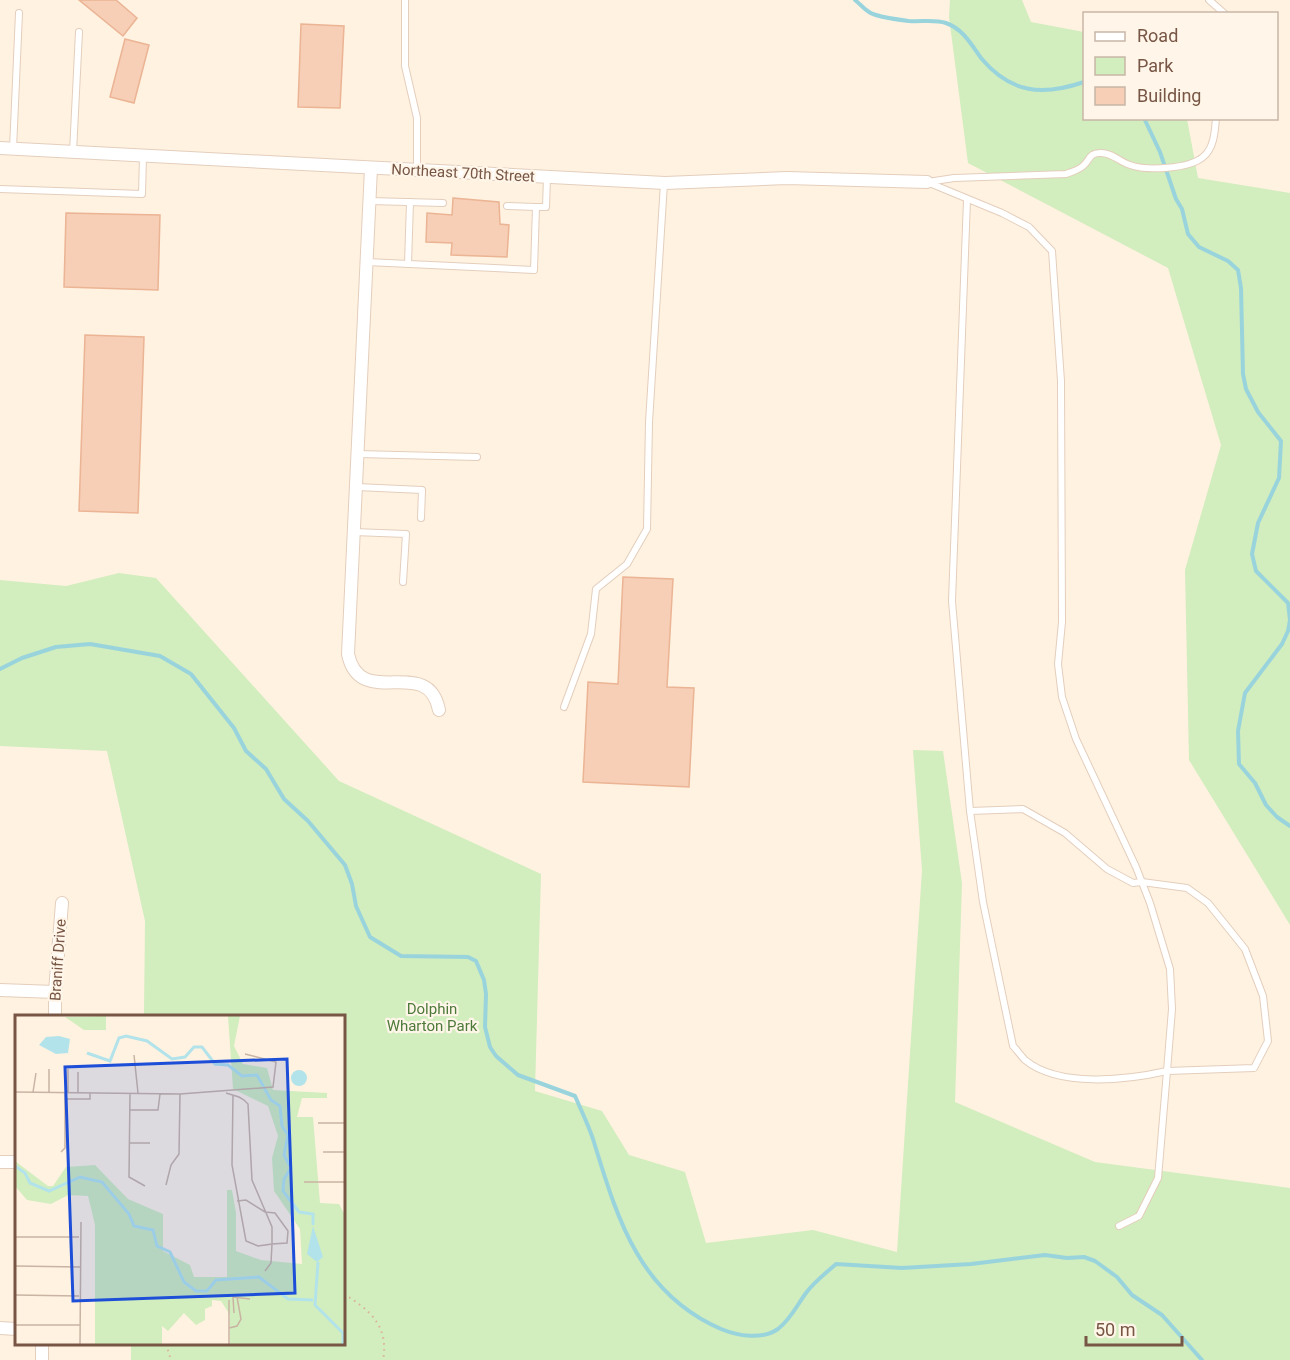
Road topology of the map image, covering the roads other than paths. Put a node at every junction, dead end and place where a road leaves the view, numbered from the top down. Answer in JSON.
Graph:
{"nodes":[{"id":1,"x":405,"y":0,"type":"edge"},
{"id":2,"x":1209,"y":0,"type":"edge"},
{"id":3,"x":1223,"y":12,"type":"edge"},
{"id":4,"x":19,"y":13,"type":"dead end"},
{"id":5,"x":79,"y":32,"type":"dead end"},
{"id":6,"x":1216,"y":120,"type":"edge"},
{"id":7,"x":6,"y":148,"type":"edge"},
{"id":8,"x":73,"y":152,"type":"junction"},
{"id":9,"x":143,"y":156,"type":"junction"},
{"id":10,"x":370,"y":168,"type":"junction"},
{"id":11,"x":417,"y":170,"type":"junction"},
{"id":12,"x":547,"y":177,"type":"junction"},
{"id":13,"x":927,"y":182,"type":"junction"},
{"id":14,"x":664,"y":183,"type":"junction"},
{"id":15,"x":0,"y":189,"type":"edge"},
{"id":16,"x":968,"y":200,"type":"junction"},
{"id":17,"x":369,"y":201,"type":"junction"},
{"id":18,"x":410,"y":202,"type":"junction"},
{"id":19,"x":442,"y":203,"type":"dead end"},
{"id":20,"x":507,"y":206,"type":"dead end"},
{"id":21,"x":536,"y":207,"type":"junction"},
{"id":22,"x":367,"y":262,"type":"junction"},
{"id":23,"x":408,"y":264,"type":"junction"},
{"id":24,"x":357,"y":454,"type":"junction"},
{"id":25,"x":477,"y":457,"type":"dead end"},
{"id":26,"x":356,"y":487,"type":"junction"},
{"id":27,"x":422,"y":518,"type":"dead end"},
{"id":28,"x":354,"y":531,"type":"junction"},
{"id":29,"x":403,"y":582,"type":"dead end"},
{"id":30,"x":564,"y":707,"type":"dead end"},
{"id":31,"x":439,"y":710,"type":"dead end"},
{"id":32,"x":970,"y":811,"type":"junction"},
{"id":33,"x":1142,"y":882,"type":"junction"},
{"id":34,"x":62,"y":903,"type":"dead end"},
{"id":35,"x":0,"y":990,"type":"edge"},
{"id":36,"x":55,"y":992,"type":"junction"},
{"id":37,"x":55,"y":1015,"type":"edge"},
{"id":38,"x":1167,"y":1071,"type":"junction"},
{"id":39,"x":1119,"y":1226,"type":"dead end"},
{"id":40,"x":0,"y":1328,"type":"edge"},
{"id":41,"x":15,"y":1329,"type":"edge"}],
"edges":[{"from":1,"to":11,"type":"lane"},
{"from":2,"to":3,"type":"lane"},
{"from":4,"to":7,"type":"lane"},
{"from":5,"to":8,"type":"lane"},
{"from":6,"to":13,"type":"lane"},
{"from":7,"to":8,"type":"street","name":"Northeast 70th Street"},
{"from":8,"to":9,"type":"street","name":"Northeast 70th Street"},
{"from":9,"to":10,"type":"street","name":"Northeast 70th Street"},
{"from":9,"to":15,"type":"lane"},
{"from":10,"to":11,"type":"street","name":"Northeast 70th Street"},
{"from":10,"to":17,"type":"street"},
{"from":11,"to":12,"type":"street","name":"Northeast 70th Street"},
{"from":12,"to":14,"type":"street","name":"Northeast 70th Street"},
{"from":12,"to":21,"type":"lane"},
{"from":13,"to":14,"type":"street","name":"Northeast 70th Street"},
{"from":13,"to":16,"type":"lane"},
{"from":14,"to":30,"type":"lane"},
{"from":16,"to":32,"type":"lane"},
{"from":16,"to":33,"type":"lane"},
{"from":17,"to":18,"type":"lane"},
{"from":17,"to":22,"type":"street"},
{"from":18,"to":19,"type":"lane"},
{"from":18,"to":23,"type":"lane"},
{"from":20,"to":21,"type":"lane"},
{"from":21,"to":23,"type":"lane"},
{"from":22,"to":23,"type":"lane"},
{"from":22,"to":24,"type":"street"},
{"from":24,"to":25,"type":"lane"},
{"from":24,"to":26,"type":"street"},
{"from":26,"to":27,"type":"lane"},
{"from":26,"to":28,"type":"street"},
{"from":28,"to":29,"type":"lane"},
{"from":28,"to":31,"type":"street"},
{"from":32,"to":33,"type":"lane"},
{"from":32,"to":38,"type":"lane"},
{"from":33,"to":38,"type":"lane"},
{"from":33,"to":38,"type":"lane"},
{"from":34,"to":36,"type":"street","name":"Braniff Drive"},
{"from":35,"to":36,"type":"street"},
{"from":36,"to":37,"type":"street","name":"Braniff Drive"},
{"from":38,"to":39,"type":"lane"},
{"from":40,"to":41,"type":"street"}]}
